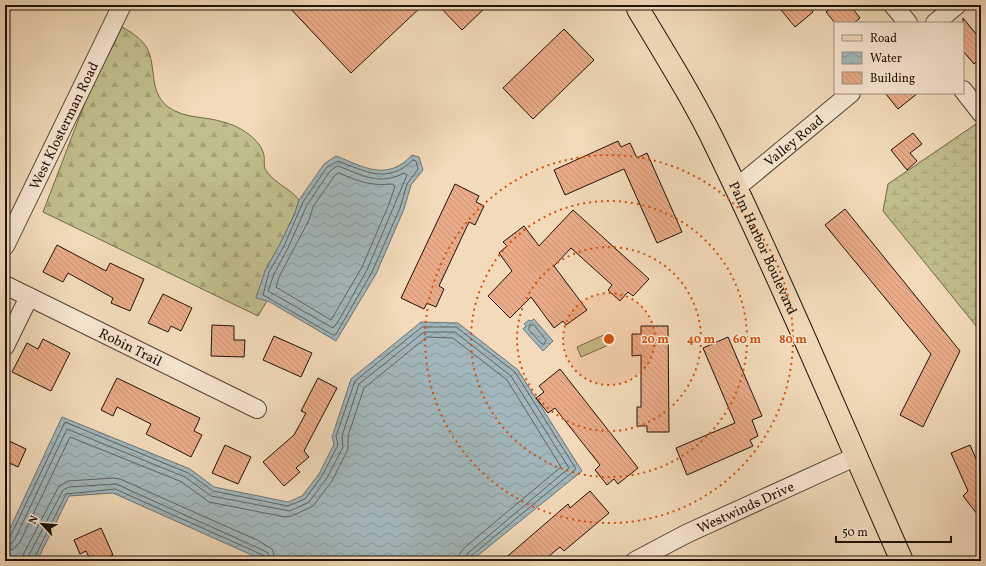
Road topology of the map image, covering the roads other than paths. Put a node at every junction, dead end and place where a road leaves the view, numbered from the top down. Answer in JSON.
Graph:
{"nodes":[{"id":1,"x":122,"y":5,"type":"edge"},
{"id":2,"x":893,"y":5,"type":"edge"},
{"id":3,"x":957,"y":5,"type":"edge"},
{"id":4,"x":633,"y":6,"type":"edge"},
{"id":5,"x":907,"y":22,"type":"edge"},
{"id":6,"x":936,"y":22,"type":"edge"},
{"id":7,"x":964,"y":91,"type":"edge"},
{"id":8,"x":850,"y":94,"type":"edge"},
{"id":9,"x":981,"y":113,"type":"edge"},
{"id":10,"x":735,"y":188,"type":"junction"},
{"id":11,"x":5,"y":246,"type":"edge"},
{"id":12,"x":5,"y":285,"type":"edge"},
{"id":13,"x":29,"y":297,"type":"junction"},
{"id":14,"x":5,"y":346,"type":"edge"},
{"id":15,"x":257,"y":409,"type":"dead end"},
{"id":16,"x":857,"y":456,"type":"junction"},
{"id":17,"x":635,"y":561,"type":"edge"},
{"id":18,"x":902,"y":561,"type":"edge"}],
"edges":[{"from":1,"to":11,"type":"street","name":"West Klosterman Road"},
{"from":2,"to":5,"type":"street"},
{"from":3,"to":6,"type":"street"},
{"from":4,"to":10,"type":"main road","name":"Palm Harbor Boulevard"},
{"from":7,"to":9,"type":"street"},
{"from":8,"to":10,"type":"street","name":"Valley Road"},
{"from":10,"to":16,"type":"main road","name":"Palm Harbor Boulevard"},
{"from":12,"to":13,"type":"street","name":"Robin Trail"},
{"from":13,"to":14,"type":"street"},
{"from":13,"to":15,"type":"street","name":"Robin Trail"},
{"from":16,"to":17,"type":"street","name":"Westwinds Drive"},
{"from":16,"to":18,"type":"main road","name":"Palm Harbor Boulevard"}]}
